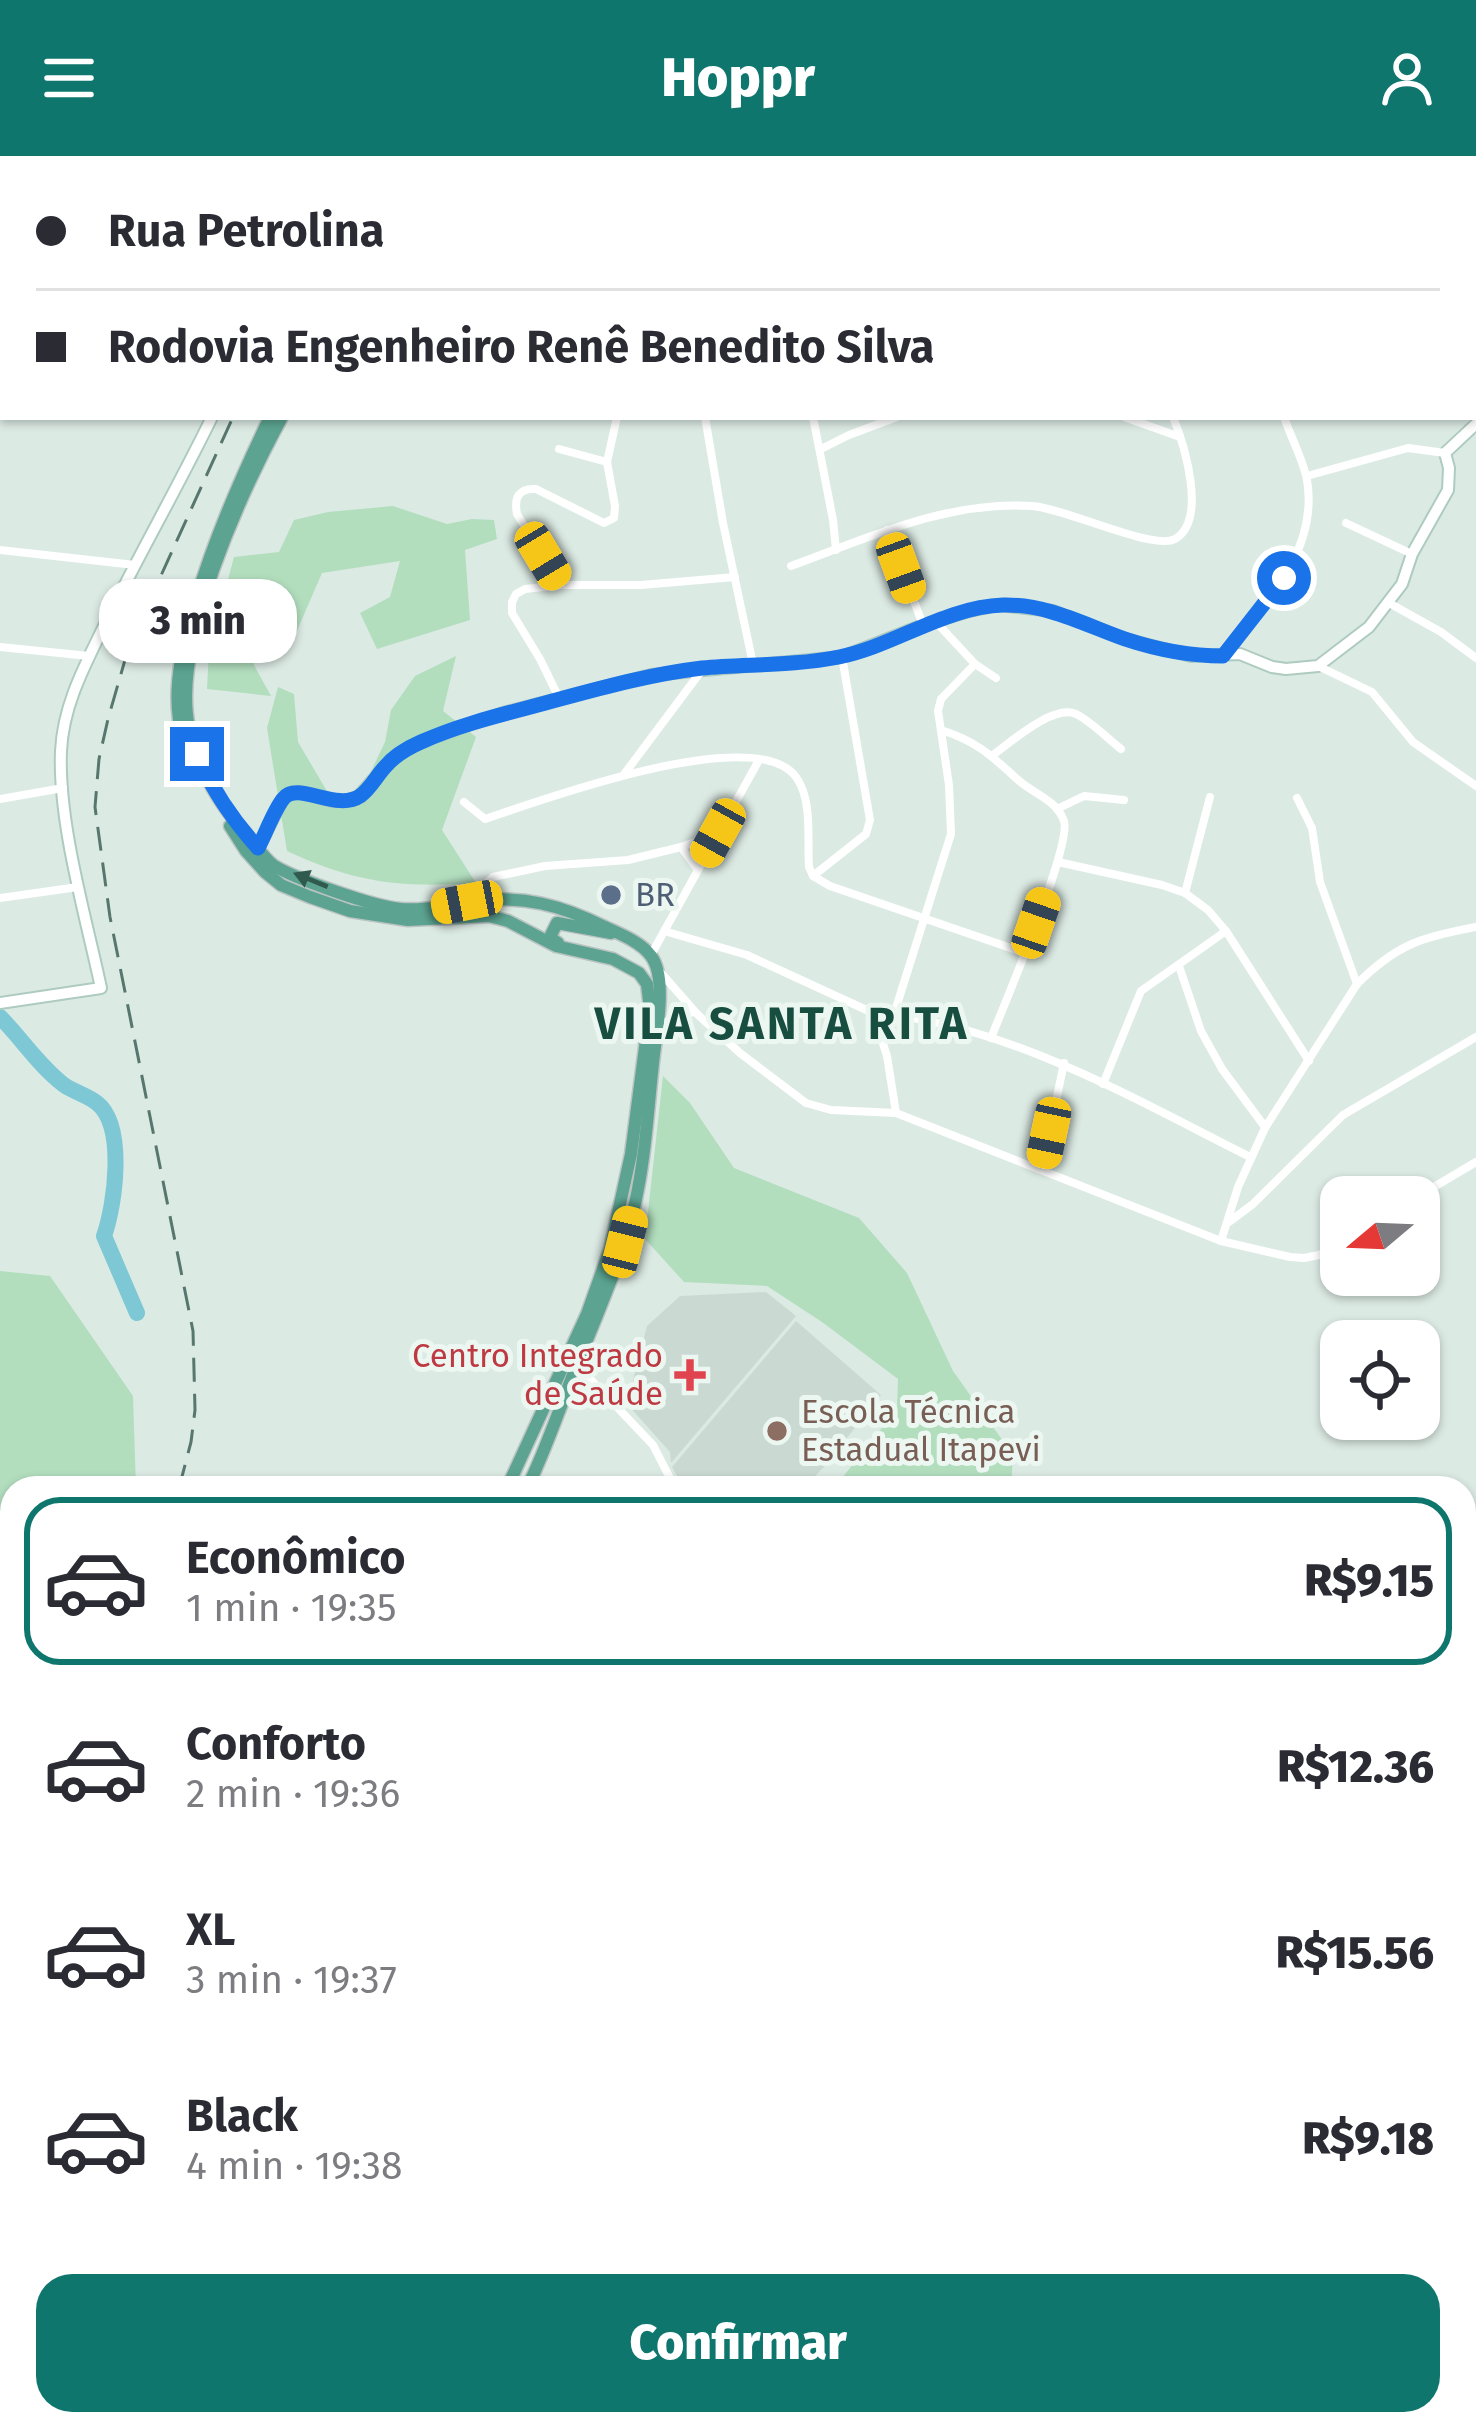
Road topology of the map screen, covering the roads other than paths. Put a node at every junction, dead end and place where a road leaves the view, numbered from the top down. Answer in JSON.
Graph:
{"nodes":[{"id":1,"x":210,"y":420,"type":"edge"},
{"id":2,"x":269,"y":420,"type":"edge"},
{"id":3,"x":281,"y":420,"type":"edge"},
{"id":4,"x":616,"y":420,"type":"edge"},
{"id":5,"x":706,"y":420,"type":"edge"},
{"id":6,"x":814,"y":420,"type":"edge"},
{"id":7,"x":889,"y":420,"type":"edge"},
{"id":8,"x":1133,"y":420,"type":"edge"},
{"id":9,"x":1175,"y":420,"type":"edge"},
{"id":10,"x":1285,"y":420,"type":"edge"},
{"id":11,"x":1476,"y":424,"type":"edge"},
{"id":12,"x":1182,"y":437,"type":"junction"},
{"id":13,"x":559,"y":449,"type":"dead end"},
{"id":14,"x":821,"y":449,"type":"junction"},
{"id":15,"x":1445,"y":453,"type":"junction"},
{"id":16,"x":607,"y":462,"type":"junction"},
{"id":17,"x":1307,"y":476,"type":"junction"},
{"id":18,"x":1346,"y":523,"type":"dead end"},
{"id":19,"x":887,"y":530,"type":"junction"},
{"id":20,"x":0,"y":550,"type":"edge"},
{"id":21,"x":836,"y":550,"type":"junction"},
{"id":22,"x":1412,"y":554,"type":"junction"},
{"id":23,"x":135,"y":565,"type":"junction"},
{"id":24,"x":791,"y":566,"type":"dead end"},
{"id":25,"x":735,"y":577,"type":"junction"},
{"id":26,"x":561,"y":585,"type":"junction"},
{"id":27,"x":1390,"y":603,"type":"junction"},
{"id":28,"x":929,"y":623,"type":"junction"},
{"id":29,"x":0,"y":647,"type":"edge"},
{"id":30,"x":89,"y":656,"type":"junction"},
{"id":31,"x":1223,"y":656,"type":"junction"},
{"id":32,"x":842,"y":657,"type":"junction"},
{"id":33,"x":1476,"y":658,"type":"edge"},
{"id":34,"x":753,"y":664,"type":"junction"},
{"id":35,"x":975,"y":664,"type":"junction"},
{"id":36,"x":1318,"y":666,"type":"junction"},
{"id":37,"x":703,"y":668,"type":"junction"},
{"id":38,"x":996,"y":678,"type":"dead end"},
{"id":39,"x":560,"y":699,"type":"junction"},
{"id":40,"x":941,"y":730,"type":"junction"},
{"id":41,"x":1121,"y":749,"type":"dead end"},
{"id":42,"x":993,"y":755,"type":"junction"},
{"id":43,"x":759,"y":760,"type":"junction"},
{"id":44,"x":624,"y":774,"type":"junction"},
{"id":45,"x":1476,"y":786,"type":"edge"},
{"id":46,"x":63,"y":788,"type":"junction"},
{"id":47,"x":1210,"y":797,"type":"dead end"},
{"id":48,"x":1297,"y":798,"type":"dead end"},
{"id":49,"x":0,"y":799,"type":"edge"},
{"id":50,"x":1124,"y":800,"type":"dead end"},
{"id":51,"x":464,"y":802,"type":"dead end"},
{"id":52,"x":1057,"y":808,"type":"junction"},
{"id":53,"x":718,"y":833,"type":"junction"},
{"id":54,"x":681,"y":847,"type":"junction"},
{"id":55,"x":258,"y":848,"type":"junction"},
{"id":56,"x":1058,"y":862,"type":"junction"},
{"id":57,"x":698,"y":870,"type":"junction"},
{"id":58,"x":814,"y":876,"type":"junction"},
{"id":59,"x":79,"y":886,"type":"junction"},
{"id":60,"x":1185,"y":893,"type":"junction"},
{"id":61,"x":0,"y":898,"type":"edge"},
{"id":62,"x":467,"y":902,"type":"junction"},
{"id":63,"x":923,"y":919,"type":"junction"},
{"id":64,"x":1476,"y":927,"type":"edge"},
{"id":65,"x":664,"y":931,"type":"junction"},
{"id":66,"x":1226,"y":931,"type":"junction"},
{"id":67,"x":618,"y":934,"type":"junction"},
{"id":68,"x":1025,"y":953,"type":"junction"},
{"id":69,"x":590,"y":955,"type":"junction"},
{"id":70,"x":653,"y":959,"type":"junction"},
{"id":71,"x":1179,"y":966,"type":"junction"},
{"id":72,"x":1357,"y":984,"type":"junction"},
{"id":73,"x":4,"y":1003,"type":"edge"},
{"id":74,"x":694,"y":1012,"type":"junction"},
{"id":75,"x":873,"y":1012,"type":"junction"},
{"id":76,"x":894,"y":1014,"type":"junction"},
{"id":77,"x":657,"y":1028,"type":"junction"},
{"id":78,"x":1476,"y":1037,"type":"edge"},
{"id":79,"x":991,"y":1038,"type":"junction"},
{"id":80,"x":1309,"y":1061,"type":"junction"},
{"id":81,"x":1064,"y":1064,"type":"junction"},
{"id":82,"x":1103,"y":1084,"type":"junction"},
{"id":83,"x":896,"y":1113,"type":"junction"},
{"id":84,"x":1265,"y":1128,"type":"junction"},
{"id":85,"x":1250,"y":1157,"type":"junction"},
{"id":86,"x":1476,"y":1162,"type":"edge"},
{"id":87,"x":1041,"y":1168,"type":"junction"},
{"id":88,"x":1440,"y":1183,"type":"edge"},
{"id":89,"x":1226,"y":1225,"type":"junction"},
{"id":90,"x":1221,"y":1240,"type":"junction"},
{"id":91,"x":1320,"y":1254,"type":"edge"},
{"id":92,"x":577,"y":1366,"type":"junction"},
{"id":93,"x":514,"y":1476,"type":"edge"},
{"id":94,"x":532,"y":1476,"type":"edge"},
{"id":95,"x":669,"y":1476,"type":"edge"}],
"edges":[{"from":1,"to":23,"type":"street"},
{"from":2,"to":69,"type":"main road"},
{"from":3,"to":55,"type":"main road"},
{"from":4,"to":16,"type":"street"},
{"from":5,"to":25,"type":"street"},
{"from":6,"to":14,"type":"street"},
{"from":7,"to":14,"type":"street"},
{"from":8,"to":12,"type":"street"},
{"from":9,"to":12,"type":"street"},
{"from":10,"to":17,"type":"street"},
{"from":11,"to":15,"type":"street"},
{"from":12,"to":19,"type":"street"},
{"from":13,"to":16,"type":"street"},
{"from":14,"to":21,"type":"street"},
{"from":15,"to":17,"type":"street"},
{"from":15,"to":22,"type":"street"},
{"from":16,"to":26,"type":"street"},
{"from":17,"to":31,"type":"street"},
{"from":18,"to":22,"type":"street"},
{"from":19,"to":21,"type":"street"},
{"from":19,"to":28,"type":"street"},
{"from":20,"to":23,"type":"street"},
{"from":21,"to":24,"type":"street"},
{"from":22,"to":27,"type":"street"},
{"from":23,"to":30,"type":"street"},
{"from":25,"to":26,"type":"street"},
{"from":25,"to":34,"type":"street"},
{"from":26,"to":39,"type":"street"},
{"from":27,"to":33,"type":"street"},
{"from":27,"to":36,"type":"street"},
{"from":28,"to":31,"type":"street"},
{"from":28,"to":32,"type":"street"},
{"from":28,"to":35,"type":"street"},
{"from":29,"to":30,"type":"street"},
{"from":30,"to":46,"type":"street"},
{"from":31,"to":36,"type":"street"},
{"from":32,"to":34,"type":"street"},
{"from":32,"to":58,"type":"street"},
{"from":34,"to":37,"type":"street"},
{"from":35,"to":38,"type":"street"},
{"from":35,"to":40,"type":"street"},
{"from":36,"to":45,"type":"street"},
{"from":37,"to":39,"type":"street"},
{"from":37,"to":44,"type":"street"},
{"from":39,"to":55,"type":"street"},
{"from":40,"to":42,"type":"street"},
{"from":40,"to":63,"type":"street"},
{"from":41,"to":42,"type":"street"},
{"from":42,"to":52,"type":"street"},
{"from":43,"to":44,"type":"street"},
{"from":43,"to":53,"type":"street"},
{"from":43,"to":58,"type":"street"},
{"from":44,"to":51,"type":"street"},
{"from":46,"to":49,"type":"street"},
{"from":46,"to":59,"type":"street"},
{"from":47,"to":60,"type":"street"},
{"from":48,"to":72,"type":"street"},
{"from":50,"to":52,"type":"street"},
{"from":52,"to":56,"type":"street"},
{"from":53,"to":54,"type":"street"},
{"from":53,"to":57,"type":"street"},
{"from":54,"to":57,"type":"street"},
{"from":54,"to":62,"type":"street"},
{"from":62,"to":55,"type":"main road","one_way":true},
{"from":56,"to":60,"type":"street"},
{"from":56,"to":68,"type":"street"},
{"from":57,"to":65,"type":"street"},
{"from":58,"to":63,"type":"street"},
{"from":59,"to":61,"type":"street"},
{"from":59,"to":73,"type":"street"},
{"from":60,"to":66,"type":"street"},
{"from":62,"to":67,"type":"main road"},
{"from":63,"to":68,"type":"street"},
{"from":63,"to":76,"type":"street"},
{"from":64,"to":72,"type":"street"},
{"from":65,"to":70,"type":"street"},
{"from":65,"to":75,"type":"street"},
{"from":66,"to":71,"type":"street"},
{"from":66,"to":80,"type":"street"},
{"from":67,"to":69,"type":"main road"},
{"from":67,"to":70,"type":"main road"},
{"from":68,"to":79,"type":"street"},
{"from":69,"to":93,"type":"main road"},
{"from":70,"to":74,"type":"street"},
{"from":70,"to":77,"type":"main road"},
{"from":71,"to":82,"type":"street"},
{"from":71,"to":84,"type":"street"},
{"from":72,"to":80,"type":"street"},
{"from":74,"to":77,"type":"street"},
{"from":74,"to":83,"type":"street"},
{"from":75,"to":76,"type":"street"},
{"from":75,"to":83,"type":"street"},
{"from":76,"to":79,"type":"street"},
{"from":77,"to":92,"type":"main road"},
{"from":78,"to":89,"type":"street"},
{"from":79,"to":81,"type":"street"},
{"from":80,"to":84,"type":"street"},
{"from":81,"to":82,"type":"street"},
{"from":81,"to":87,"type":"street"},
{"from":82,"to":85,"type":"street"},
{"from":83,"to":87,"type":"street"},
{"from":84,"to":85,"type":"street"},
{"from":85,"to":89,"type":"street"},
{"from":86,"to":88,"type":"street"},
{"from":87,"to":90,"type":"street"},
{"from":89,"to":90,"type":"street"},
{"from":90,"to":91,"type":"street"},
{"from":92,"to":94,"type":"main road"},
{"from":92,"to":95,"type":"street"}]}
